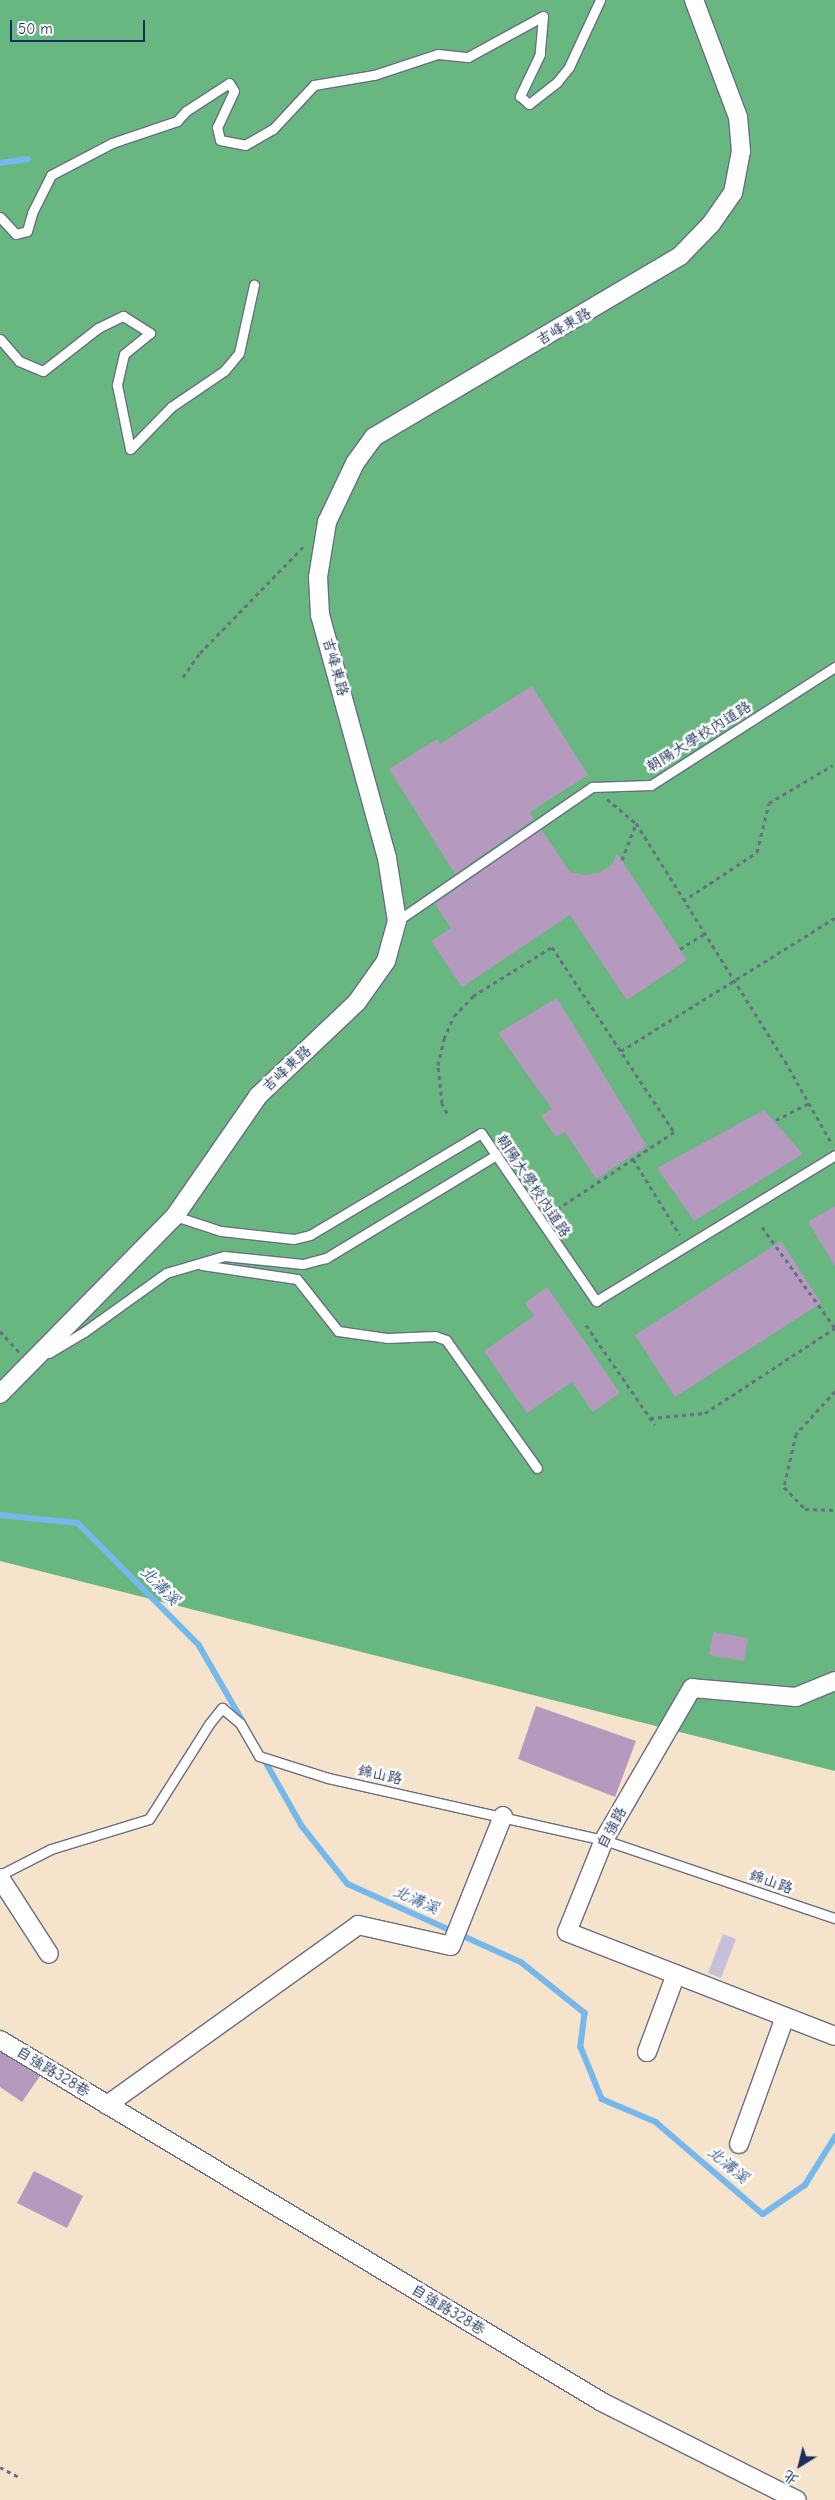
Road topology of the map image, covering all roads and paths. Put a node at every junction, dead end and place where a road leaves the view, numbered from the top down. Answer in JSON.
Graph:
{"nodes":[{"id":1,"x":600,"y":0,"type":"edge"},
{"id":2,"x":694,"y":0,"type":"edge"},
{"id":3,"x":0,"y":217,"type":"edge"},
{"id":4,"x":254,"y":285,"type":"dead end"},
{"id":5,"x":0,"y":339,"type":"edge"},
{"id":6,"x":307,"y":542,"type":"dead end"},
{"id":7,"x":835,"y":667,"type":"edge"},
{"id":8,"x":183,"y":677,"type":"dead end"},
{"id":9,"x":832,"y":765,"type":"dead end"},
{"id":10,"x":592,"y":787,"type":"junction"},
{"id":11,"x":636,"y":823,"type":"junction"},
{"id":12,"x":622,"y":860,"type":"dead end"},
{"id":13,"x":683,"y":901,"type":"junction"},
{"id":14,"x":835,"y":918,"type":"edge"},
{"id":15,"x":397,"y":921,"type":"junction"},
{"id":16,"x":704,"y":934,"type":"junction"},
{"id":17,"x":680,"y":949,"type":"dead end"},
{"id":18,"x":621,"y":1051,"type":"junction"},
{"id":19,"x":809,"y":1103,"type":"junction"},
{"id":20,"x":447,"y":1113,"type":"dead end"},
{"id":21,"x":776,"y":1120,"type":"dead end"},
{"id":22,"x":835,"y":1149,"type":"edge"},
{"id":23,"x":496,"y":1155,"type":"junction"},
{"id":24,"x":835,"y":1155,"type":"edge"},
{"id":25,"x":633,"y":1159,"type":"junction"},
{"id":26,"x":175,"y":1216,"type":"junction"},
{"id":27,"x":540,"y":1220,"type":"junction"},
{"id":28,"x":762,"y":1226,"type":"dead end"},
{"id":29,"x":686,"y":1246,"type":"junction"},
{"id":30,"x":170,"y":1272,"type":"junction"},
{"id":31,"x":586,"y":1325,"type":"dead end"},
{"id":32,"x":835,"y":1328,"type":"edge"},
{"id":33,"x":0,"y":1331,"type":"edge"},
{"id":34,"x":29,"y":1364,"type":"junction"},
{"id":35,"x":835,"y":1391,"type":"edge"},
{"id":36,"x":0,"y":1394,"type":"edge"},
{"id":37,"x":650,"y":1418,"type":"junction"},
{"id":38,"x":655,"y":1425,"type":"dead end"},
{"id":39,"x":537,"y":1468,"type":"dead end"},
{"id":40,"x":835,"y":1510,"type":"edge"},
{"id":41,"x":835,"y":1682,"type":"edge"},
{"id":42,"x":502,"y":1816,"type":"junction"},
{"id":43,"x":604,"y":1840,"type":"junction"},
{"id":44,"x":0,"y":1877,"type":"edge"},
{"id":45,"x":835,"y":1918,"type":"edge"},
{"id":46,"x":49,"y":1954,"type":"dead end"},
{"id":47,"x":676,"y":1974,"type":"junction"},
{"id":48,"x":784,"y":2017,"type":"junction"},
{"id":49,"x":835,"y":2036,"type":"edge"},
{"id":50,"x":0,"y":2040,"type":"edge"},
{"id":51,"x":647,"y":2052,"type":"dead end"},
{"id":52,"x":107,"y":2105,"type":"junction"},
{"id":53,"x":739,"y":2144,"type":"dead end"},
{"id":54,"x":0,"y":2467,"type":"edge"},
{"id":55,"x":21,"y":2478,"type":"dead end"},
{"id":56,"x":797,"y":2500,"type":"edge"}],
"edges":[{"from":1,"to":3,"type":"lane"},
{"from":2,"to":15,"type":"street","name":"吉峰東路"},
{"from":4,"to":5,"type":"lane"},
{"from":6,"to":8,"type":"path"},
{"from":7,"to":10,"type":"lane","name":"朝陽大學校內道路"},
{"from":9,"to":13,"type":"path"},
{"from":10,"to":11,"type":"path"},
{"from":10,"to":15,"type":"lane"},
{"from":11,"to":12,"type":"path"},
{"from":11,"to":13,"type":"path"},
{"from":13,"to":16,"type":"path"},
{"from":14,"to":18,"type":"path"},
{"from":15,"to":26,"type":"street","name":"吉峰東路"},
{"from":16,"to":17,"type":"path"},
{"from":16,"to":19,"type":"path"},
{"from":18,"to":20,"type":"path"},
{"from":18,"to":25,"type":"path"},
{"from":19,"to":21,"type":"path"},
{"from":19,"to":22,"type":"path"},
{"from":23,"to":26,"type":"lane","name":"朝陽大學校內道路"},
{"from":23,"to":27,"type":"lane","name":"朝陽大學校內道路"},
{"from":23,"to":30,"type":"lane"},
{"from":24,"to":29,"type":"lane","name":"朝陽大學校內道路"},
{"from":25,"to":27,"type":"path"},
{"from":25,"to":29,"type":"path"},
{"from":26,"to":34,"type":"street","name":"吉峰東路"},
{"from":27,"to":29,"type":"lane","name":"朝陽大學校內道路"},
{"from":28,"to":32,"type":"path"},
{"from":30,"to":34,"type":"lane"},
{"from":30,"to":39,"type":"lane"},
{"from":31,"to":37,"type":"path"},
{"from":32,"to":37,"type":"path"},
{"from":33,"to":34,"type":"path"},
{"from":34,"to":36,"type":"street","name":"吉峰東路"},
{"from":35,"to":40,"type":"path"},
{"from":37,"to":38,"type":"path"},
{"from":41,"to":43,"type":"street","name":"自強路"},
{"from":42,"to":43,"type":"lane","name":"錦山路"},
{"from":42,"to":44,"type":"lane","name":"錦山路"},
{"from":42,"to":52,"type":"street","name":"自強路328巷"},
{"from":43,"to":45,"type":"lane","name":"錦山路"},
{"from":43,"to":47,"type":"street","name":"自強路"},
{"from":44,"to":46,"type":"street"},
{"from":47,"to":48,"type":"street","name":"自強路"},
{"from":47,"to":51,"type":"street"},
{"from":48,"to":49,"type":"street","name":"自強路"},
{"from":48,"to":53,"type":"street"},
{"from":50,"to":52,"type":"street","name":"自強路328巷"},
{"from":52,"to":56,"type":"street","name":"自強路328巷"},
{"from":54,"to":55,"type":"path"}]}
